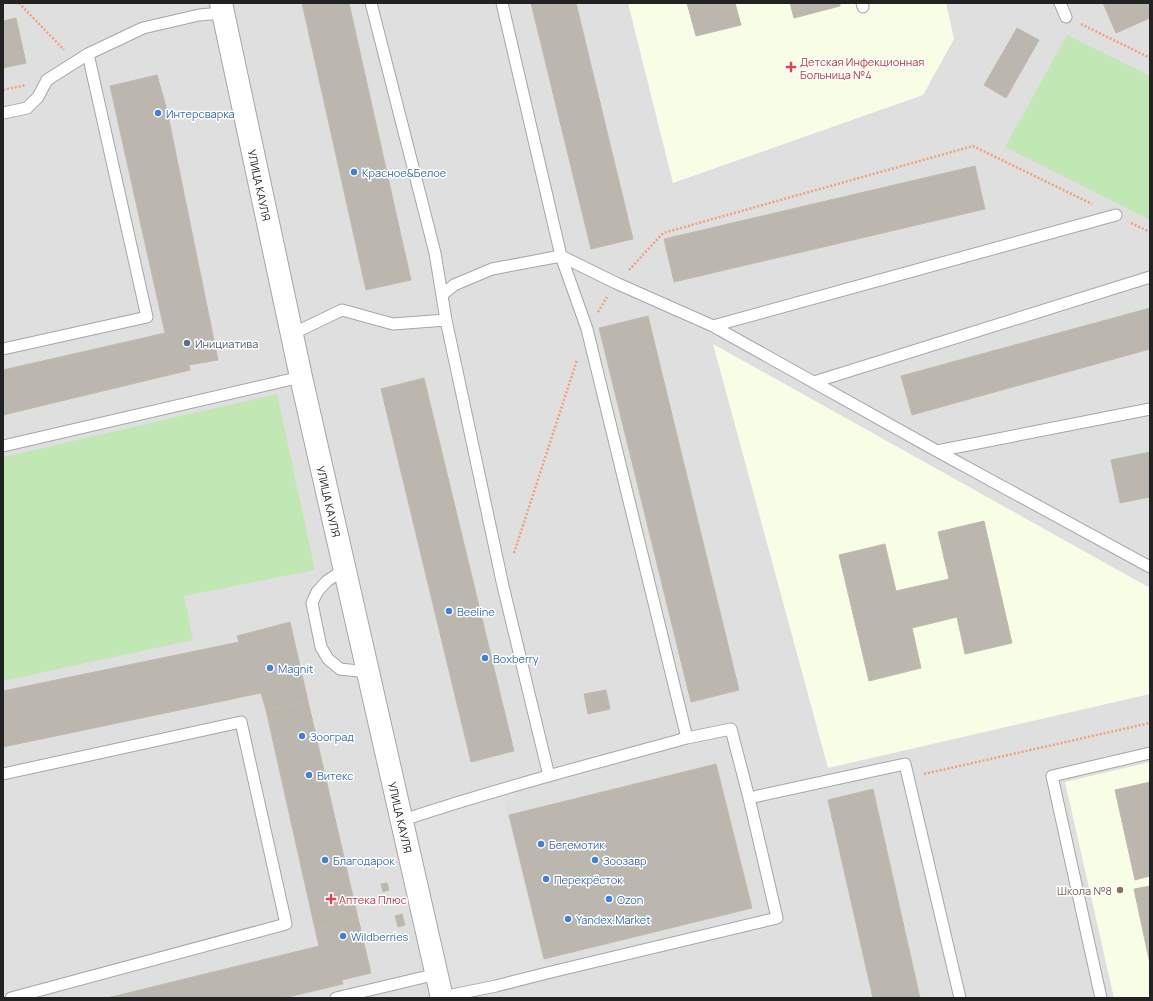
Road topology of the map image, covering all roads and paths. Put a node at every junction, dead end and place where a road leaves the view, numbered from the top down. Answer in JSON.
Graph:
{"nodes":[{"id":1,"x":19,"y":3,"type":"edge"},
{"id":2,"x":371,"y":3,"type":"edge"},
{"id":3,"x":502,"y":3,"type":"edge"},
{"id":4,"x":1060,"y":3,"type":"edge"},
{"id":5,"x":222,"y":8,"type":"edge"},
{"id":6,"x":1066,"y":17,"type":"joint"},
{"id":7,"x":88,"y":54,"type":"junction"},
{"id":8,"x":1150,"y":58,"type":"edge"},
{"id":9,"x":76,"y":62,"type":"junction"},
{"id":10,"x":3,"y":113,"type":"edge"},
{"id":11,"x":1116,"y":215,"type":"junction"},
{"id":12,"x":1150,"y":232,"type":"edge"},
{"id":13,"x":561,"y":256,"type":"junction"},
{"id":14,"x":1150,"y":277,"type":"edge"},
{"id":15,"x":616,"y":283,"type":"junction"},
{"id":16,"x":442,"y":295,"type":"junction"},
{"id":17,"x":446,"y":320,"type":"junction"},
{"id":18,"x":713,"y":326,"type":"junction"},
{"id":19,"x":587,"y":329,"type":"junction"},
{"id":20,"x":292,"y":334,"type":"junction"},
{"id":21,"x":3,"y":349,"type":"edge"},
{"id":22,"x":301,"y":377,"type":"junction"},
{"id":23,"x":814,"y":382,"type":"junction"},
{"id":24,"x":1150,"y":409,"type":"edge"},
{"id":25,"x":3,"y":446,"type":"edge"},
{"id":26,"x":937,"y":451,"type":"junction"},
{"id":27,"x":1150,"y":567,"type":"edge"},
{"id":28,"x":345,"y":569,"type":"junction"},
{"id":29,"x":503,"y":586,"type":"junction"},
{"id":30,"x":368,"y":672,"type":"junction"},
{"id":31,"x":1150,"y":723,"type":"edge"},
{"id":32,"x":687,"y":738,"type":"junction"},
{"id":33,"x":1150,"y":753,"type":"edge"},
{"id":34,"x":3,"y":774,"type":"edge"},
{"id":35,"x":549,"y":776,"type":"junction"},
{"id":36,"x":908,"y":778,"type":"junction"},
{"id":37,"x":749,"y":798,"type":"junction"},
{"id":38,"x":403,"y":820,"type":"junction"},
{"id":39,"x":437,"y":974,"type":"junction"},
{"id":40,"x":442,"y":997,"type":"edge"},
{"id":41,"x":12,"y":998,"type":"edge"},
{"id":42,"x":336,"y":998,"type":"edge"},
{"id":43,"x":960,"y":998,"type":"edge"},
{"id":44,"x":1101,"y":998,"type":"edge"}],
"edges":[{"from":1,"to":9,"type":"path"},
{"from":2,"to":16,"type":"lane"},
{"from":3,"to":13,"type":"lane"},
{"from":4,"to":6,"type":"lane"},
{"from":5,"to":7,"type":"lane"},
{"from":5,"to":20,"type":"street","name":"УЛИЦА КАУЛЯ"},
{"from":6,"to":8,"type":"path"},
{"from":7,"to":9,"type":"lane"},
{"from":7,"to":21,"type":"lane"},
{"from":9,"to":10,"type":"lane"},
{"from":11,"to":12,"type":"path"},
{"from":11,"to":15,"type":"path"},
{"from":11,"to":18,"type":"lane"},
{"from":13,"to":15,"type":"lane"},
{"from":13,"to":16,"type":"lane"},
{"from":13,"to":19,"type":"lane"},
{"from":14,"to":23,"type":"lane"},
{"from":15,"to":18,"type":"lane"},
{"from":15,"to":19,"type":"path"},
{"from":16,"to":17,"type":"lane"},
{"from":17,"to":20,"type":"lane"},
{"from":17,"to":29,"type":"lane"},
{"from":18,"to":23,"type":"lane"},
{"from":19,"to":29,"type":"path"},
{"from":19,"to":32,"type":"lane"},
{"from":20,"to":22,"type":"street","name":"УЛИЦА КАУЛЯ"},
{"from":22,"to":25,"type":"lane"},
{"from":22,"to":28,"type":"street","name":"УЛИЦА КАУЛЯ"},
{"from":23,"to":26,"type":"lane"},
{"from":24,"to":26,"type":"lane"},
{"from":26,"to":27,"type":"lane"},
{"from":28,"to":30,"type":"street","name":"УЛИЦА КАУЛЯ"},
{"from":28,"to":30,"type":"lane"},
{"from":29,"to":35,"type":"lane"},
{"from":30,"to":38,"type":"street","name":"УЛИЦА КАУЛЯ"},
{"from":31,"to":36,"type":"path"},
{"from":32,"to":35,"type":"lane"},
{"from":32,"to":37,"type":"lane"},
{"from":33,"to":44,"type":"lane"},
{"from":34,"to":41,"type":"lane"},
{"from":35,"to":38,"type":"lane"},
{"from":36,"to":37,"type":"lane"},
{"from":36,"to":43,"type":"lane"},
{"from":37,"to":40,"type":"lane"},
{"from":38,"to":39,"type":"street","name":"УЛИЦА КАУЛЯ"},
{"from":39,"to":40,"type":"street","name":"УЛИЦА КАУЛЯ"},
{"from":39,"to":42,"type":"lane"}]}
